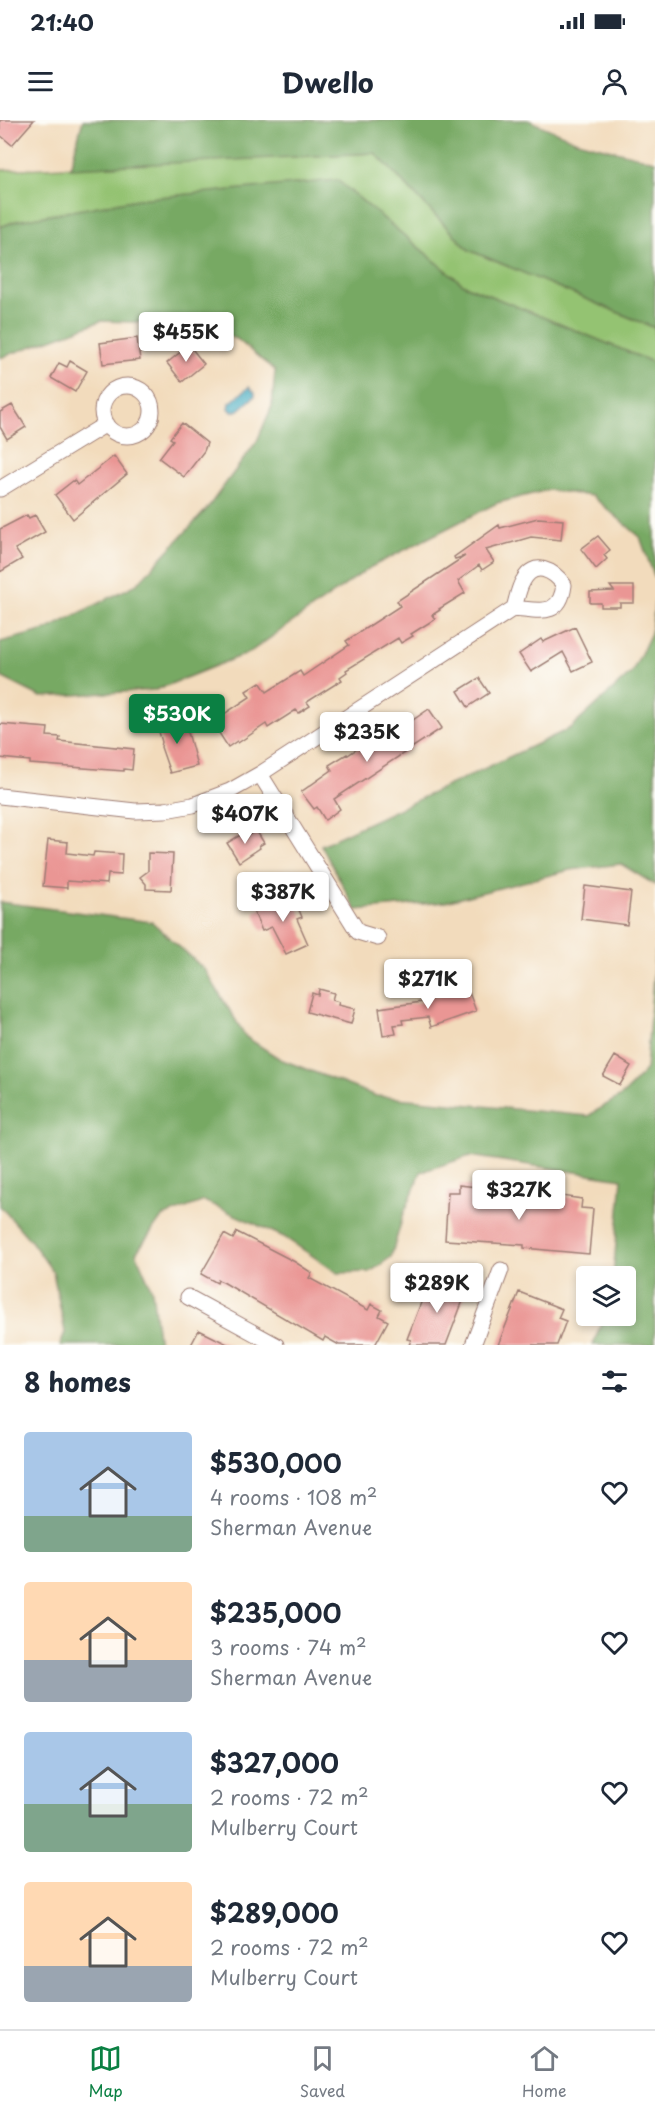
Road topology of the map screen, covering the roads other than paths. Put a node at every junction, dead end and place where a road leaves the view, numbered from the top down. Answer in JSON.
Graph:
{"nodes":[{"id":1,"x":106,"y":424,"type":"dead end"},
{"id":2,"x":0,"y":489,"type":"edge"},
{"id":3,"x":514,"y":608,"type":"dead end"},
{"id":4,"x":260,"y":774,"type":"junction"},
{"id":5,"x":0,"y":796,"type":"edge"},
{"id":6,"x":378,"y":938,"type":"dead end"},
{"id":7,"x":501,"y":1270,"type":"dead end"},
{"id":8,"x":188,"y":1297,"type":"dead end"},
{"id":9,"x":276,"y":1345,"type":"edge"},
{"id":10,"x":473,"y":1345,"type":"edge"}],
"edges":[{"from":1,"to":2,"type":"street"},
{"from":3,"to":4,"type":"street"},
{"from":4,"to":5,"type":"street"},
{"from":4,"to":6,"type":"street"},
{"from":7,"to":10,"type":"street"},
{"from":8,"to":9,"type":"street"}]}
